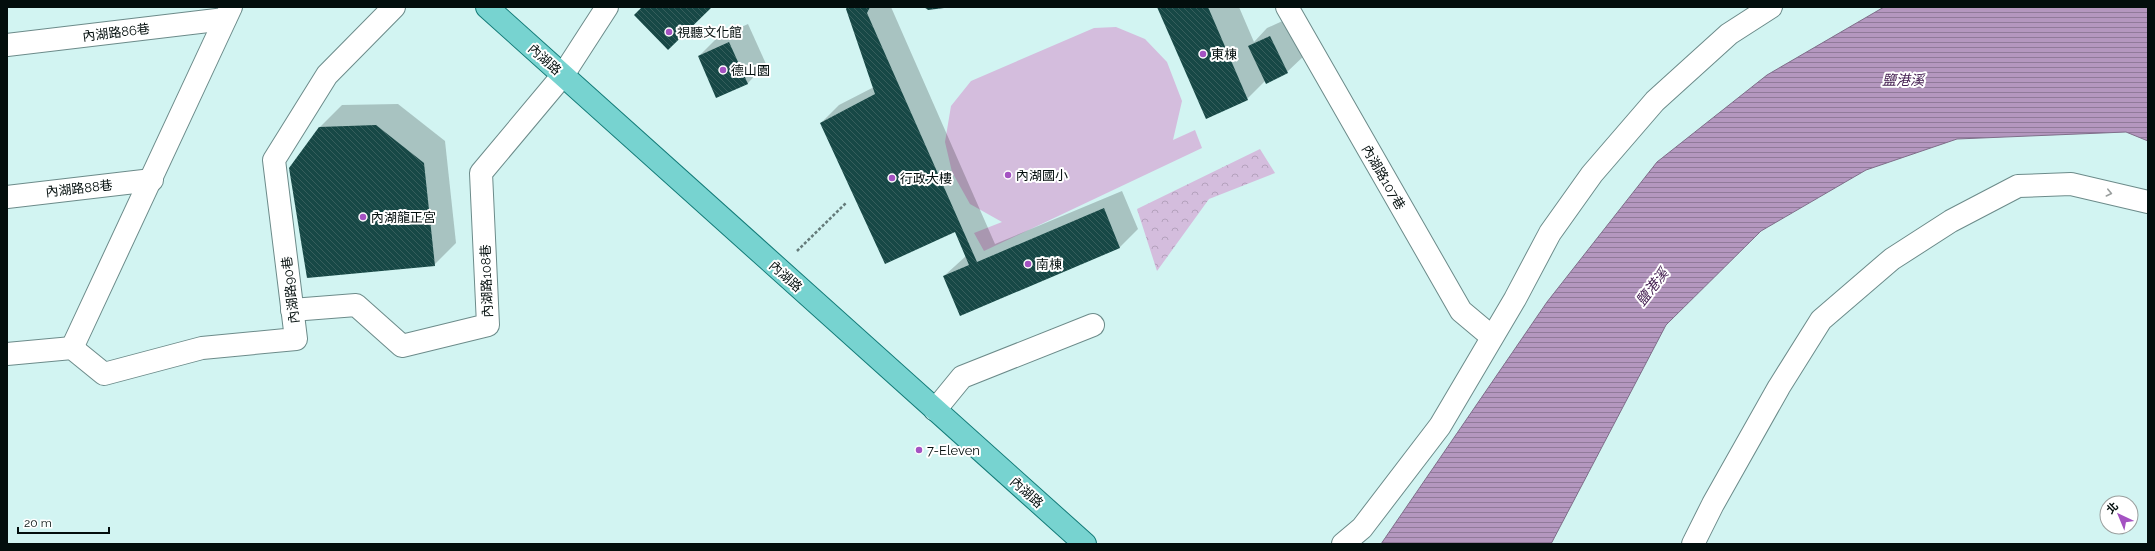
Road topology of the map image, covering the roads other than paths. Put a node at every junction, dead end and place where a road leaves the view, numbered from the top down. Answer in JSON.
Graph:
{"nodes":[{"id":1,"x":394,"y":7,"type":"edge"},
{"id":2,"x":487,"y":7,"type":"edge"},
{"id":3,"x":607,"y":7,"type":"edge"},
{"id":4,"x":1287,"y":7,"type":"edge"},
{"id":5,"x":1771,"y":7,"type":"edge"},
{"id":6,"x":228,"y":13,"type":"edge"},
{"id":7,"x":7,"y":45,"type":"edge"},
{"id":8,"x":563,"y":75,"type":"junction"},
{"id":9,"x":152,"y":180,"type":"junction"},
{"id":10,"x":7,"y":197,"type":"edge"},
{"id":11,"x":2148,"y":202,"type":"edge"},
{"id":12,"x":292,"y":310,"type":"junction"},
{"id":13,"x":1092,"y":325,"type":"dead end"},
{"id":14,"x":1492,"y":337,"type":"junction"},
{"id":15,"x":72,"y":348,"type":"junction"},
{"id":16,"x":7,"y":354,"type":"edge"},
{"id":17,"x":935,"y":410,"type":"junction"},
{"id":18,"x":1085,"y":544,"type":"edge"},
{"id":19,"x":1344,"y":544,"type":"edge"},
{"id":20,"x":1693,"y":544,"type":"edge"}],
"edges":[{"from":1,"to":12,"type":"street","name":"內湖路90巷"},
{"from":2,"to":8,"type":"main road","name":"內湖路"},
{"from":3,"to":8,"type":"street"},
{"from":4,"to":14,"type":"street","name":"內湖路107巷"},
{"from":5,"to":14,"type":"street"},
{"from":6,"to":7,"type":"street","name":"內湖路86巷"},
{"from":6,"to":9,"type":"street"},
{"from":8,"to":12,"type":"street","name":"內湖路108巷"},
{"from":8,"to":17,"type":"main road","name":"內湖路"},
{"from":9,"to":10,"type":"street","name":"內湖路88巷"},
{"from":9,"to":15,"type":"street"},
{"from":20,"to":11,"type":"street","one_way":true},
{"from":12,"to":15,"type":"street","name":"內湖路90巷"},
{"from":13,"to":17,"type":"street"},
{"from":14,"to":19,"type":"street"},
{"from":15,"to":16,"type":"street"},
{"from":17,"to":18,"type":"main road","name":"內湖路"}]}
